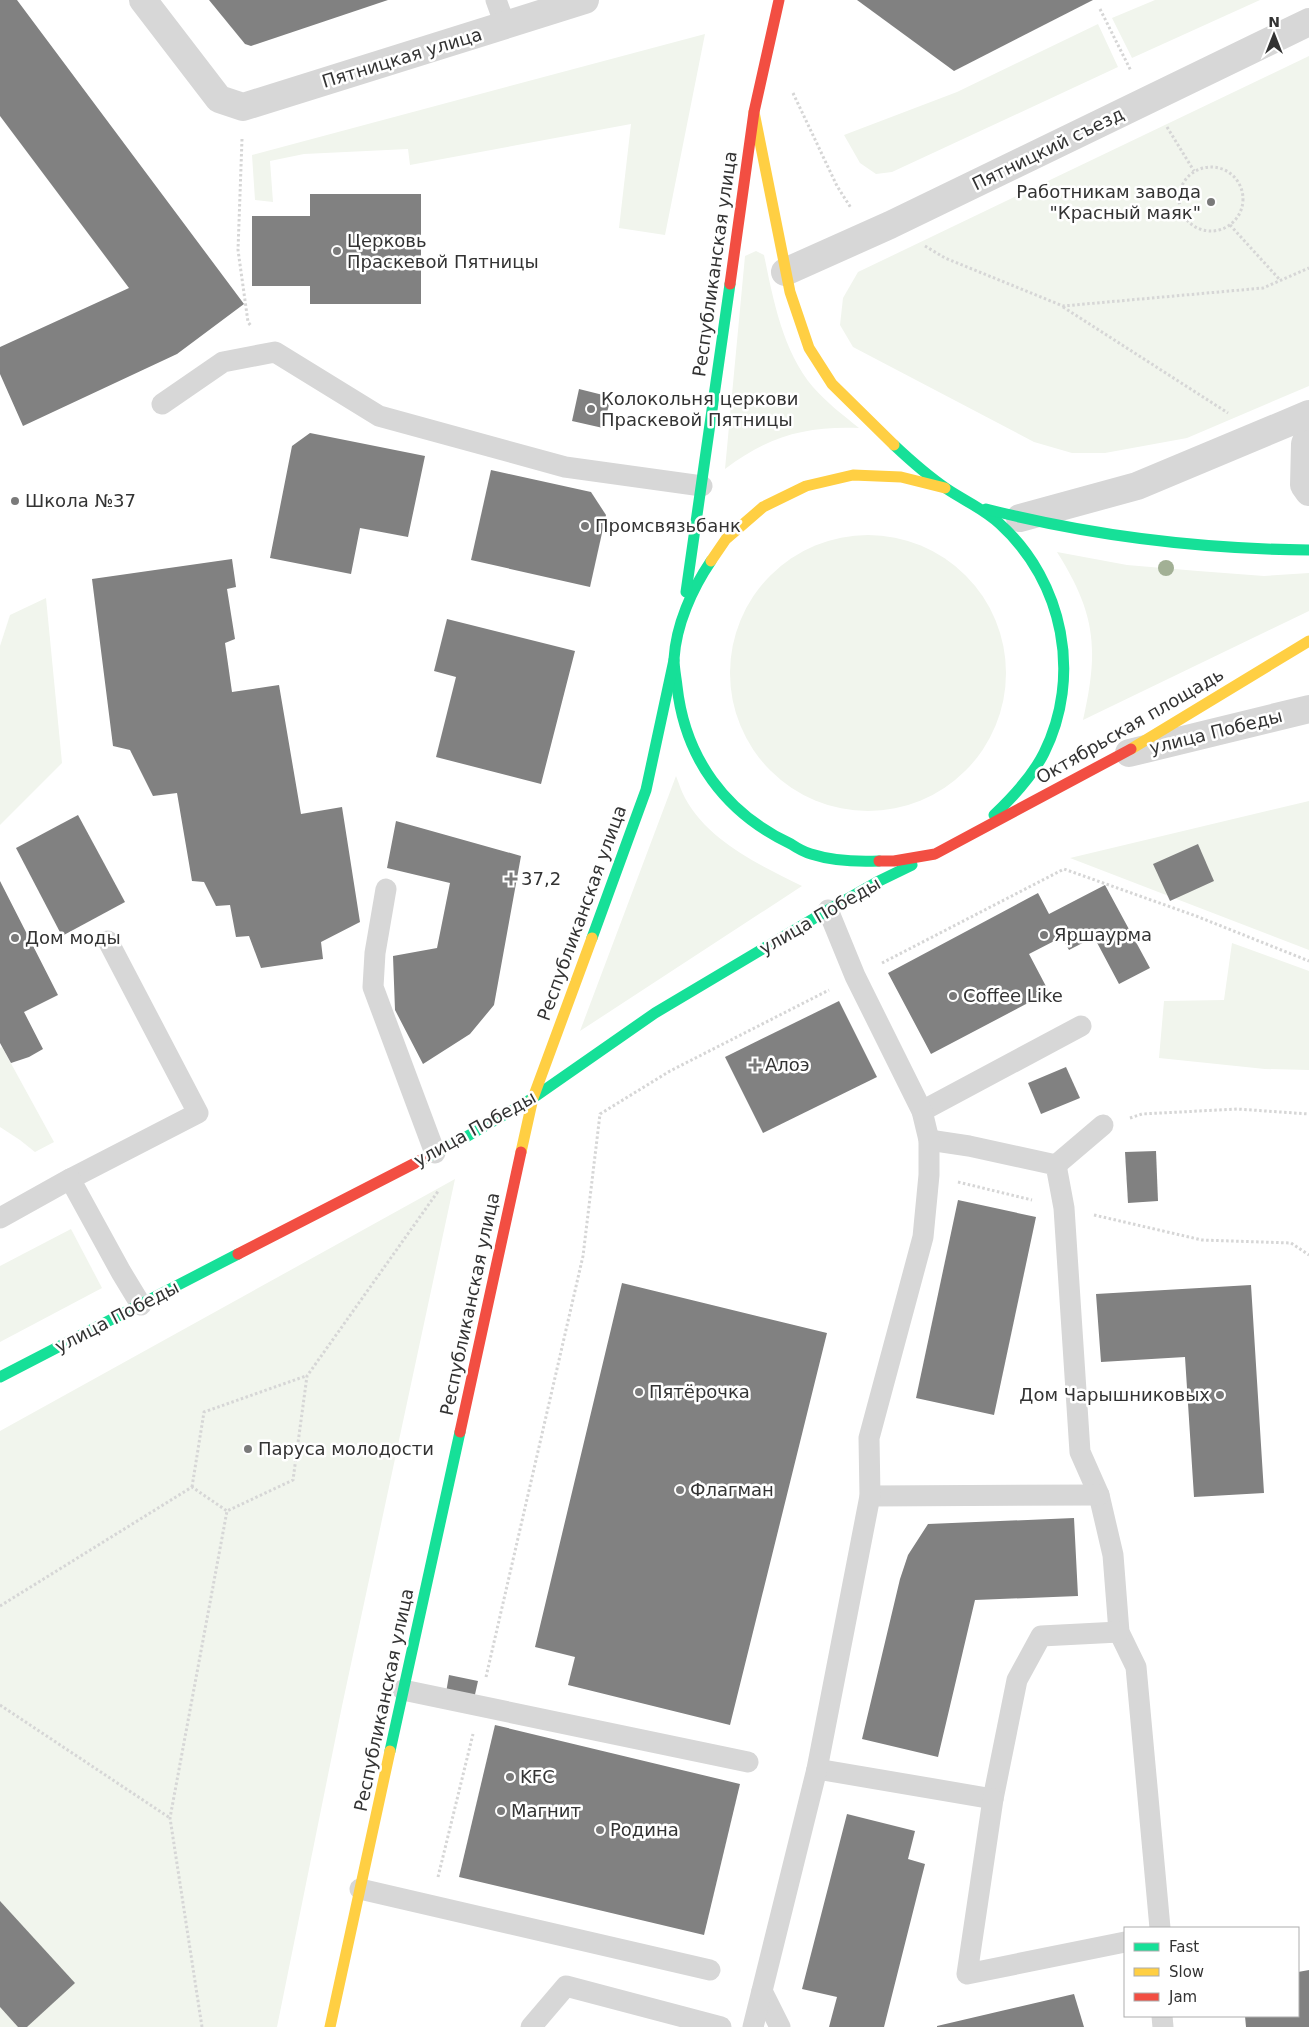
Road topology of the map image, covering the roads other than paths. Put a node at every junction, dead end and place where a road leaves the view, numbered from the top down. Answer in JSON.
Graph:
{"nodes":[{"id":1,"x":143,"y":0,"type":"edge"},
{"id":2,"x":496,"y":0,"type":"edge"},
{"id":3,"x":585,"y":0,"type":"edge"},
{"id":4,"x":779,"y":0,"type":"edge"},
{"id":5,"x":1309,"y":22,"type":"edge"},
{"id":6,"x":505,"y":25,"type":"junction"},
{"id":7,"x":754,"y":112,"type":"junction"},
{"id":8,"x":785,"y":272,"type":"junction"},
{"id":9,"x":162,"y":404,"type":"dead end"},
{"id":10,"x":1309,"y":414,"type":"edge"},
{"id":11,"x":1309,"y":433,"type":"edge"},
{"id":12,"x":702,"y":486,"type":"junction"},
{"id":13,"x":946,"y":488,"type":"junction"},
{"id":14,"x":1309,"y":492,"type":"edge"},
{"id":15,"x":980,"y":508,"type":"junction"},
{"id":16,"x":1020,"y":518,"type":"junction"},
{"id":17,"x":1309,"y":550,"type":"edge"},
{"id":18,"x":681,"y":623,"type":"junction"},
{"id":19,"x":1309,"y":641,"type":"edge"},
{"id":20,"x":674,"y":660,"type":"junction"},
{"id":21,"x":1309,"y":709,"type":"edge"},
{"id":22,"x":1122,"y":754,"type":"junction"},
{"id":23,"x":966,"y":838,"type":"junction"},
{"id":24,"x":935,"y":854,"type":"junction"},
{"id":25,"x":386,"y":889,"type":"dead end"},
{"id":26,"x":828,"y":910,"type":"junction"},
{"id":27,"x":108,"y":941,"type":"dead end"},
{"id":28,"x":1081,"y":1026,"type":"dead end"},
{"id":29,"x":533,"y":1098,"type":"junction"},
{"id":30,"x":922,"y":1111,"type":"junction"},
{"id":31,"x":1103,"y":1125,"type":"road end"},
{"id":32,"x":928,"y":1140,"type":"junction"},
{"id":33,"x":435,"y":1153,"type":"junction"},
{"id":34,"x":1056,"y":1165,"type":"junction"},
{"id":35,"x":70,"y":1179,"type":"junction"},
{"id":36,"x":0,"y":1218,"type":"edge"},
{"id":37,"x":141,"y":1305,"type":"junction"},
{"id":38,"x":0,"y":1377,"type":"edge"},
{"id":39,"x":1099,"y":1495,"type":"junction"},
{"id":40,"x":870,"y":1496,"type":"junction"},
{"id":41,"x":1119,"y":1632,"type":"junction"},
{"id":42,"x":404,"y":1690,"type":"junction"},
{"id":43,"x":748,"y":1762,"type":"dead end"},
{"id":44,"x":817,"y":1769,"type":"junction"},
{"id":45,"x":993,"y":1799,"type":"junction"},
{"id":46,"x":360,"y":1889,"type":"junction"},
{"id":47,"x":1160,"y":1927,"type":"edge"},
{"id":48,"x":1124,"y":1942,"type":"edge"},
{"id":49,"x":710,"y":1970,"type":"dead end"},
{"id":50,"x":762,"y":1991,"type":"junction"},
{"id":51,"x":330,"y":2027,"type":"edge"},
{"id":52,"x":531,"y":2027,"type":"edge"},
{"id":53,"x":721,"y":2027,"type":"edge"},
{"id":54,"x":753,"y":2027,"type":"edge"},
{"id":55,"x":780,"y":2027,"type":"edge"}],
"edges":[{"from":1,"to":6,"type":"street","name":"Пятницкая улица"},
{"from":2,"to":6,"type":"lane"},
{"from":3,"to":6,"type":"street","name":"Пятницкая улица"},
{"from":4,"to":7,"type":"main road","name":"Республиканская улица"},
{"from":5,"to":8,"type":"street","name":"Пятницкий съезд"},
{"from":7,"to":8,"type":"main road","name":"Октябрьская площадь"},
{"from":7,"to":12,"type":"main road","name":"Республиканская улица"},
{"from":8,"to":13,"type":"main road","name":"Октябрьская площадь"},
{"from":9,"to":12,"type":"lane"},
{"from":10,"to":16,"type":"street"},
{"from":11,"to":14,"type":"street"},
{"from":12,"to":18,"type":"main road","name":"Республиканская улица"},
{"from":13,"to":15,"type":"main road","name":"Октябрьская площадь"},
{"from":13,"to":18,"type":"main road","name":"Октябрьская площадь"},
{"from":15,"to":16,"type":"main road","name":"Октябрьская площадь"},
{"from":15,"to":23,"type":"main road","name":"Октябрьская площадь"},
{"from":16,"to":17,"type":"main road","name":"Октябрьская площадь"},
{"from":18,"to":20,"type":"main road","name":"Октябрьская площадь"},
{"from":19,"to":22,"type":"main road","name":"Октябрьская площадь"},
{"from":20,"to":24,"type":"main road","name":"Октябрьская площадь"},
{"from":20,"to":29,"type":"main road","name":"Республиканская улица"},
{"from":21,"to":22,"type":"street","name":"улица Победы"},
{"from":22,"to":23,"type":"main road","name":"Октябрьская площадь"},
{"from":23,"to":24,"type":"main road","name":"Октябрьская площадь"},
{"from":24,"to":26,"type":"main road","name":"улица Победы"},
{"from":25,"to":33,"type":"lane"},
{"from":26,"to":29,"type":"main road","name":"улица Победы"},
{"from":26,"to":30,"type":"lane"},
{"from":27,"to":35,"type":"lane"},
{"from":28,"to":30,"type":"lane"},
{"from":29,"to":33,"type":"main road","name":"улица Победы"},
{"from":29,"to":42,"type":"main road","name":"Республиканская улица"},
{"from":30,"to":32,"type":"lane"},
{"from":31,"to":34,"type":"lane"},
{"from":32,"to":34,"type":"lane"},
{"from":32,"to":40,"type":"lane"},
{"from":33,"to":37,"type":"main road","name":"улица Победы"},
{"from":34,"to":39,"type":"lane"},
{"from":35,"to":36,"type":"lane"},
{"from":35,"to":37,"type":"lane"},
{"from":37,"to":38,"type":"main road","name":"улица Победы"},
{"from":39,"to":40,"type":"lane"},
{"from":39,"to":41,"type":"lane"},
{"from":40,"to":44,"type":"lane"},
{"from":41,"to":45,"type":"lane"},
{"from":41,"to":47,"type":"lane"},
{"from":42,"to":43,"type":"lane"},
{"from":42,"to":46,"type":"main road","name":"Республиканская улица"},
{"from":44,"to":45,"type":"lane"},
{"from":44,"to":50,"type":"lane"},
{"from":45,"to":48,"type":"lane"},
{"from":46,"to":49,"type":"lane"},
{"from":46,"to":51,"type":"main road","name":"Республиканская улица"},
{"from":50,"to":54,"type":"lane"},
{"from":50,"to":55,"type":"lane"},
{"from":52,"to":53,"type":"lane"}]}
